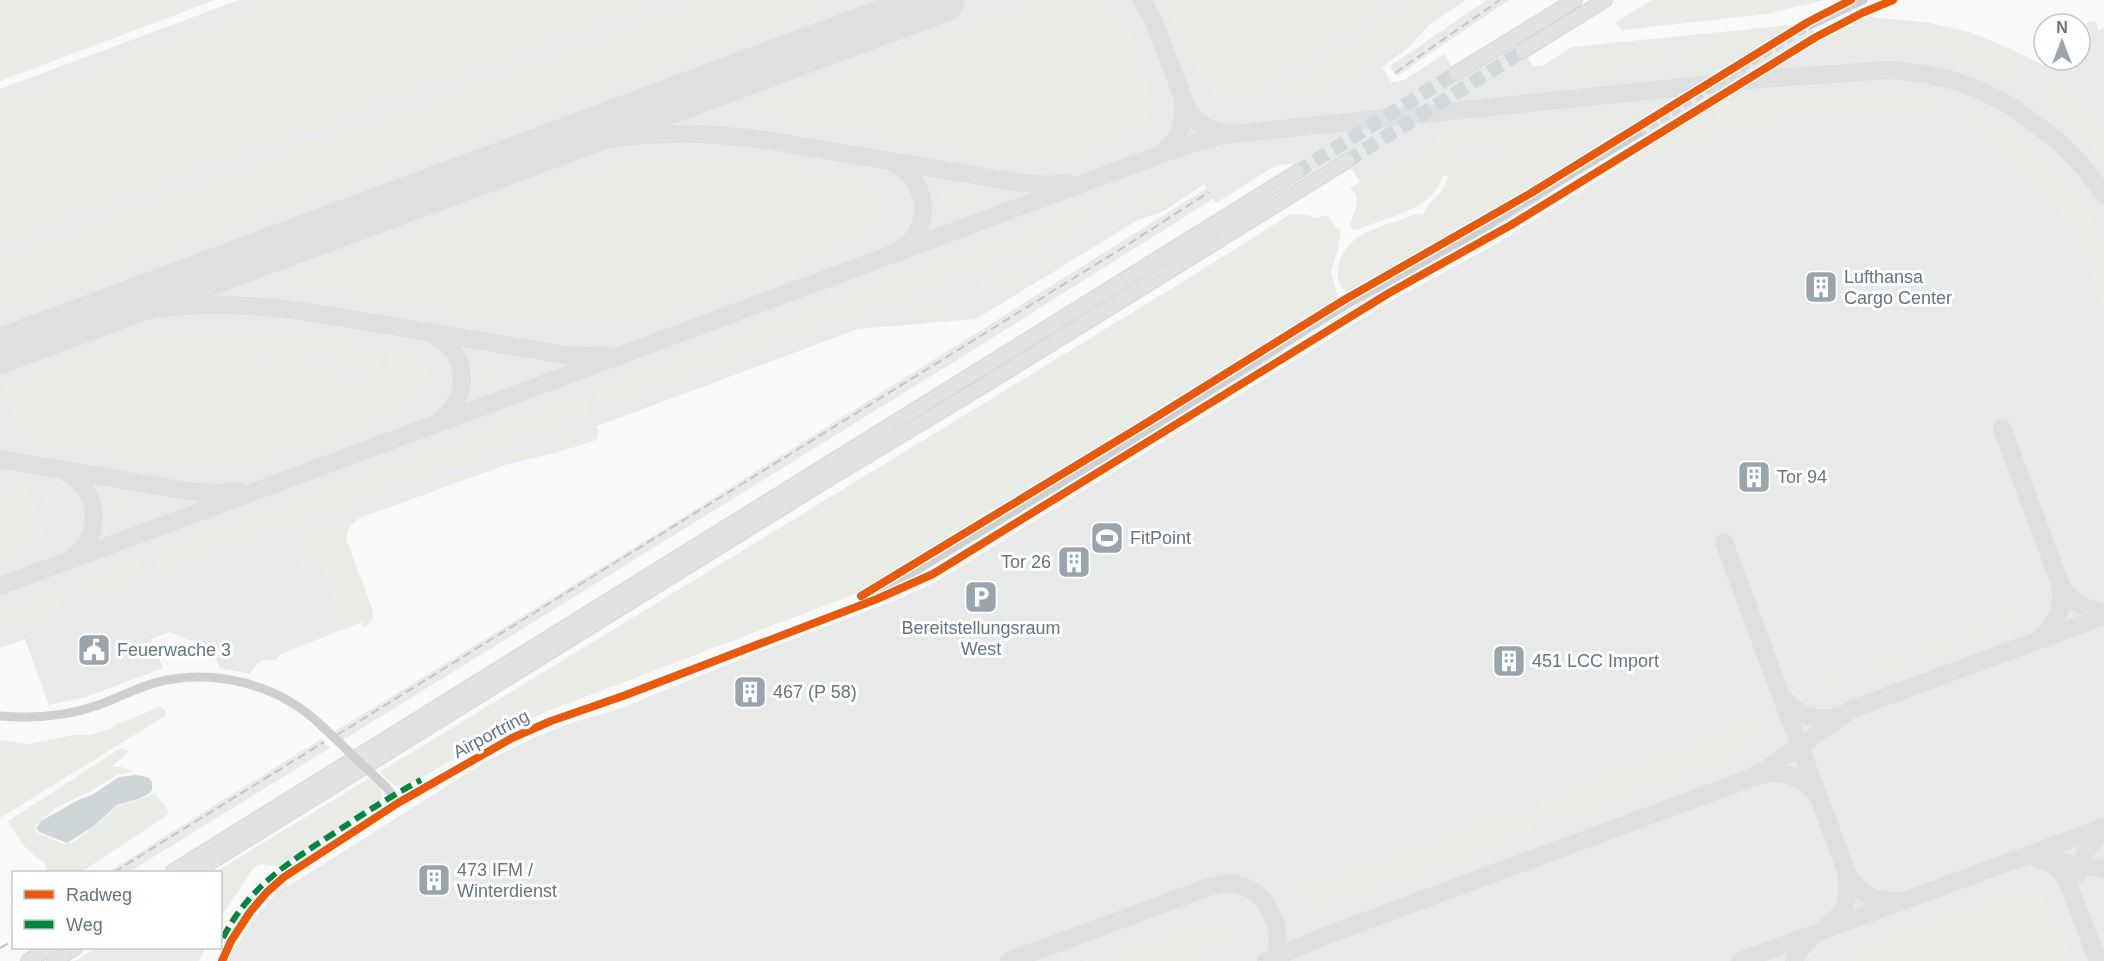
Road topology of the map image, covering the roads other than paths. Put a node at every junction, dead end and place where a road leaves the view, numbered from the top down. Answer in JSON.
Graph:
{"nodes":[{"id":1,"x":1575,"y":0,"type":"edge"},
{"id":2,"x":1605,"y":0,"type":"edge"},
{"id":3,"x":1863,"y":0,"type":"edge"},
{"id":4,"x":1893,"y":0,"type":"edge"},
{"id":5,"x":1810,"y":25,"type":"tunnel mouth"},
{"id":6,"x":1816,"y":37,"type":"tunnel mouth"},
{"id":7,"x":1523,"y":51,"type":"tunnel mouth"},
{"id":8,"x":1456,"y":73,"type":"tunnel mouth"},
{"id":9,"x":1637,"y":134,"type":"tunnel mouth"},
{"id":10,"x":1643,"y":144,"type":"tunnel mouth"},
{"id":11,"x":1347,"y":160,"type":"tunnel mouth"},
{"id":12,"x":1297,"y":172,"type":"tunnel mouth"},
{"id":13,"x":828,"y":617,"type":"junction"},
{"id":14,"x":0,"y":716,"type":"edge"},
{"id":15,"x":398,"y":803,"type":"junction"},
{"id":16,"x":175,"y":871,"type":"edge"},
{"id":17,"x":198,"y":871,"type":"edge"},
{"id":18,"x":48,"y":949,"type":"edge"},
{"id":19,"x":73,"y":949,"type":"edge"},
{"id":20,"x":28,"y":961,"type":"edge"},
{"id":21,"x":54,"y":961,"type":"edge"},
{"id":22,"x":222,"y":961,"type":"edge"}],
"edges":[{"from":1,"to":8,"type":"highway"},
{"from":2,"to":7,"type":"highway"},
{"from":3,"to":5,"type":"street"},
{"from":4,"to":6,"type":"street"},
{"from":9,"to":13,"type":"street","name":"Airportring"},
{"from":10,"to":13,"type":"street","name":"Airportring"},
{"from":11,"to":17,"type":"highway"},
{"from":12,"to":16,"type":"highway"},
{"from":13,"to":15,"type":"street","name":"Airportring"},
{"from":14,"to":15,"type":"street","bridge":true},
{"from":15,"to":22,"type":"street","name":"Airportring"},
{"from":18,"to":20,"type":"highway"},
{"from":19,"to":21,"type":"highway"}]}
